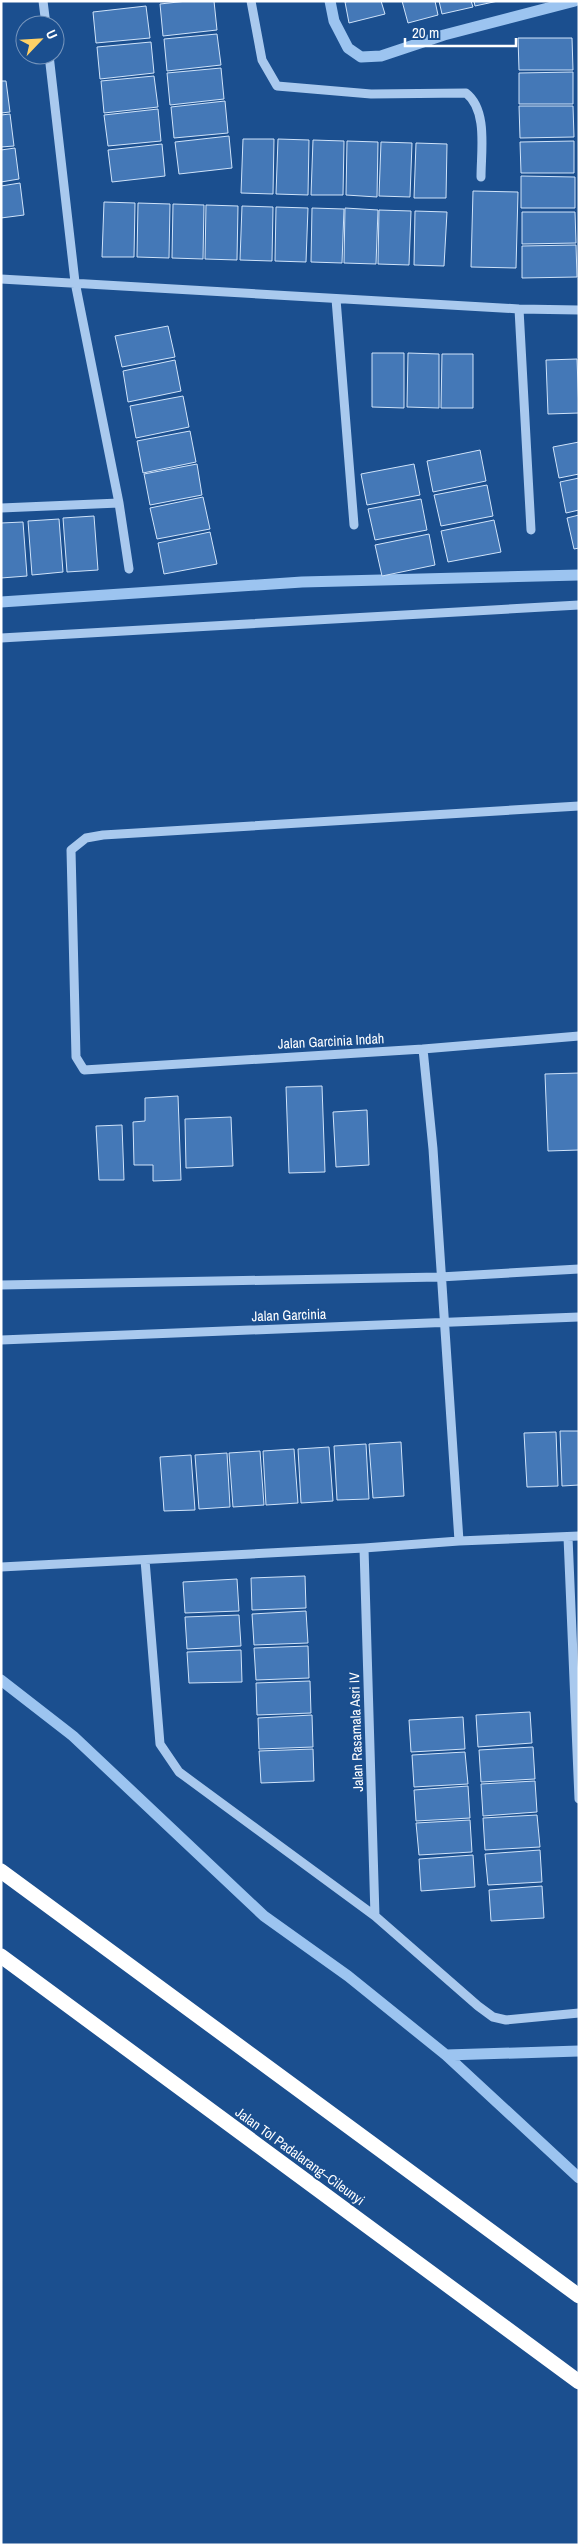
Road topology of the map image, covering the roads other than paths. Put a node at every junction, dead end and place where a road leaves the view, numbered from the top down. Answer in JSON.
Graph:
{"nodes":[{"id":1,"x":43,"y":1,"type":"edge"},
{"id":2,"x":251,"y":1,"type":"edge"},
{"id":3,"x":45,"y":15,"type":"edge"},
{"id":4,"x":50,"y":65,"type":"edge"},
{"id":5,"x":482,"y":177,"type":"dead end"},
{"id":6,"x":1,"y":279,"type":"edge"},
{"id":7,"x":74,"y":282,"type":"junction"},
{"id":8,"x":336,"y":299,"type":"junction"},
{"id":9,"x":519,"y":309,"type":"junction"},
{"id":10,"x":579,"y":310,"type":"edge"},
{"id":11,"x":119,"y":503,"type":"junction"},
{"id":12,"x":1,"y":508,"type":"edge"},
{"id":13,"x":354,"y":525,"type":"dead end"},
{"id":14,"x":532,"y":530,"type":"dead end"},
{"id":15,"x":129,"y":570,"type":"dead end"},
{"id":16,"x":579,"y":606,"type":"edge"},
{"id":17,"x":1,"y":638,"type":"edge"},
{"id":18,"x":579,"y":806,"type":"edge"},
{"id":19,"x":579,"y":1036,"type":"edge"},
{"id":20,"x":423,"y":1049,"type":"junction"},
{"id":21,"x":579,"y":1269,"type":"edge"},
{"id":22,"x":440,"y":1277,"type":"junction"},
{"id":23,"x":1,"y":1285,"type":"edge"},
{"id":24,"x":579,"y":1317,"type":"edge"},
{"id":25,"x":445,"y":1322,"type":"junction"},
{"id":26,"x":1,"y":1340,"type":"edge"},
{"id":27,"x":568,"y":1536,"type":"junction"},
{"id":28,"x":579,"y":1536,"type":"edge"},
{"id":29,"x":459,"y":1541,"type":"junction"},
{"id":30,"x":364,"y":1548,"type":"junction"},
{"id":31,"x":145,"y":1560,"type":"junction"},
{"id":32,"x":1,"y":1567,"type":"edge"},
{"id":33,"x":579,"y":1799,"type":"edge"},
{"id":34,"x":1,"y":1872,"type":"edge"},
{"id":35,"x":375,"y":1916,"type":"junction"},
{"id":36,"x":1,"y":1956,"type":"edge"},
{"id":37,"x":579,"y":2013,"type":"edge"},
{"id":38,"x":579,"y":2296,"type":"edge"},
{"id":39,"x":579,"y":2382,"type":"edge"}],
"edges":[{"from":1,"to":3,"type":"street"},
{"from":2,"to":5,"type":"street"},
{"from":4,"to":7,"type":"street"},
{"from":6,"to":7,"type":"street"},
{"from":7,"to":8,"type":"street"},
{"from":7,"to":11,"type":"street"},
{"from":8,"to":9,"type":"street"},
{"from":8,"to":13,"type":"street"},
{"from":9,"to":10,"type":"street"},
{"from":9,"to":14,"type":"street"},
{"from":11,"to":12,"type":"street"},
{"from":11,"to":15,"type":"street"},
{"from":16,"to":17,"type":"street"},
{"from":18,"to":20,"type":"street","name":"Jalan Garcinia Indah"},
{"from":19,"to":20,"type":"street","name":"Jalan Garcinia Indah"},
{"from":20,"to":22,"type":"street"},
{"from":21,"to":22,"type":"street"},
{"from":22,"to":23,"type":"street"},
{"from":22,"to":25,"type":"street"},
{"from":24,"to":25,"type":"street","name":"Jalan Garcinia"},
{"from":25,"to":26,"type":"street","name":"Jalan Garcinia"},
{"from":25,"to":29,"type":"street"},
{"from":27,"to":28,"type":"street"},
{"from":27,"to":29,"type":"street"},
{"from":27,"to":33,"type":"street"},
{"from":29,"to":30,"type":"street"},
{"from":30,"to":31,"type":"street"},
{"from":30,"to":35,"type":"street","name":"Jalan Rasamala Asri IV"},
{"from":31,"to":32,"type":"street"},
{"from":31,"to":35,"type":"street"},
{"from":34,"to":38,"type":"highway"},
{"from":35,"to":37,"type":"street"},
{"from":36,"to":39,"type":"highway","name":"Jalan Tol Padalarang–Cileunyi"}]}
